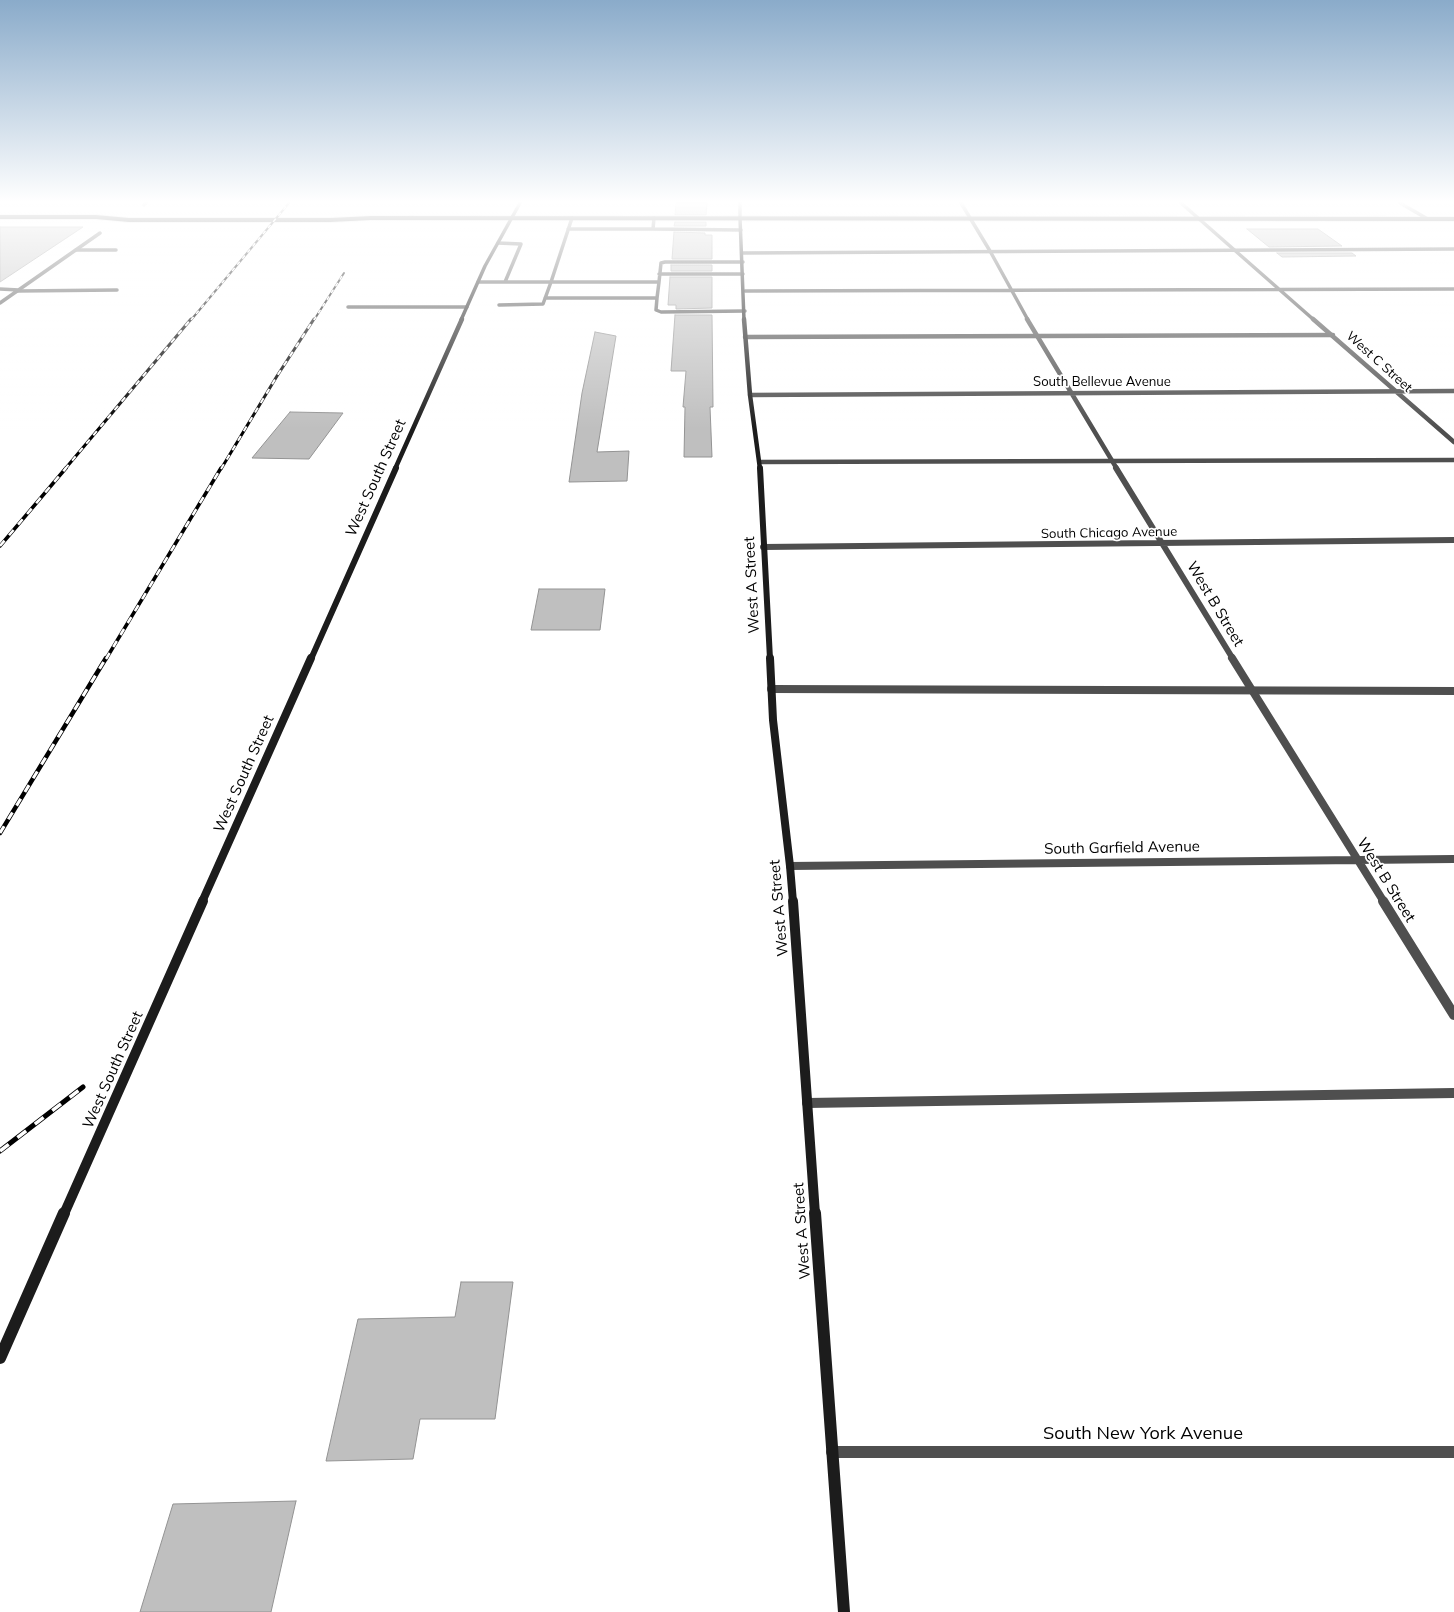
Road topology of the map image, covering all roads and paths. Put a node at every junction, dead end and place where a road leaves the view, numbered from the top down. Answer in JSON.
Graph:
{"nodes":[{"id":1,"x":35,"y":278,"type":"edge"},
{"id":2,"x":480,"y":278,"type":"edge"},
{"id":3,"x":507,"y":278,"type":"edge"},
{"id":4,"x":552,"y":278,"type":"edge"},
{"id":5,"x":659,"y":278,"type":"edge"},
{"id":6,"x":743,"y":278,"type":"edge"},
{"id":7,"x":1005,"y":278,"type":"edge"},
{"id":8,"x":1268,"y":278,"type":"edge"},
{"id":9,"x":478,"y":282,"type":"junction"},
{"id":10,"x":505,"y":282,"type":"junction"},
{"id":11,"x":551,"y":282,"type":"junction"},
{"id":12,"x":659,"y":282,"type":"junction"},
{"id":13,"x":1454,"y":289,"type":"edge"},
{"id":14,"x":0,"y":290,"type":"edge"},
{"id":15,"x":18,"y":290,"type":"junction"},
{"id":16,"x":117,"y":290,"type":"dead end"},
{"id":17,"x":1012,"y":290,"type":"junction"},
{"id":18,"x":1281,"y":290,"type":"junction"},
{"id":19,"x":745,"y":291,"type":"junction"},
{"id":20,"x":546,"y":298,"type":"junction"},
{"id":21,"x":657,"y":298,"type":"junction"},
{"id":22,"x":0,"y":303,"type":"edge"},
{"id":23,"x":499,"y":305,"type":"dead end"},
{"id":24,"x":348,"y":307,"type":"dead end"},
{"id":25,"x":467,"y":307,"type":"junction"},
{"id":26,"x":745,"y":312,"type":"junction"},
{"id":27,"x":1333,"y":336,"type":"junction"},
{"id":28,"x":745,"y":337,"type":"junction"},
{"id":29,"x":1037,"y":337,"type":"junction"},
{"id":30,"x":1396,"y":391,"type":"junction"},
{"id":31,"x":1454,"y":391,"type":"edge"},
{"id":32,"x":1072,"y":393,"type":"junction"},
{"id":33,"x":750,"y":396,"type":"junction"},
{"id":34,"x":1454,"y":442,"type":"edge"},
{"id":35,"x":1454,"y":460,"type":"edge"},
{"id":36,"x":1113,"y":461,"type":"junction"},
{"id":37,"x":760,"y":462,"type":"junction"},
{"id":38,"x":1454,"y":540,"type":"edge"},
{"id":39,"x":1162,"y":543,"type":"junction"},
{"id":40,"x":763,"y":547,"type":"junction"},
{"id":41,"x":771,"y":689,"type":"junction"},
{"id":42,"x":1252,"y":690,"type":"junction"},
{"id":43,"x":1454,"y":691,"type":"edge"},
{"id":44,"x":1454,"y":859,"type":"edge"},
{"id":45,"x":1358,"y":860,"type":"junction"},
{"id":46,"x":790,"y":866,"type":"junction"},
{"id":47,"x":1454,"y":1015,"type":"edge"},
{"id":48,"x":1454,"y":1093,"type":"edge"},
{"id":49,"x":807,"y":1103,"type":"junction"},
{"id":50,"x":0,"y":1358,"type":"edge"},
{"id":51,"x":832,"y":1452,"type":"junction"},
{"id":52,"x":1454,"y":1452,"type":"edge"},
{"id":53,"x":844,"y":1612,"type":"edge"}],
"edges":[{"from":1,"to":15,"type":"street"},
{"from":2,"to":9,"type":"street","name":"West South Street"},
{"from":3,"to":10,"type":"street"},
{"from":4,"to":11,"type":"street"},
{"from":5,"to":12,"type":"street"},
{"from":6,"to":19,"type":"street","name":"West A Street"},
{"from":7,"to":17,"type":"street","name":"West B Street"},
{"from":8,"to":18,"type":"street","name":"West C Street"},
{"from":9,"to":10,"type":"street"},
{"from":9,"to":25,"type":"street","name":"West South Street"},
{"from":10,"to":11,"type":"street"},
{"from":11,"to":12,"type":"street"},
{"from":11,"to":20,"type":"street"},
{"from":12,"to":21,"type":"street"},
{"from":13,"to":18,"type":"street"},
{"from":14,"to":15,"type":"street"},
{"from":15,"to":16,"type":"street"},
{"from":15,"to":22,"type":"street"},
{"from":17,"to":18,"type":"street"},
{"from":17,"to":19,"type":"street"},
{"from":17,"to":29,"type":"street","name":"West B Street"},
{"from":18,"to":27,"type":"street","name":"West C Street"},
{"from":19,"to":26,"type":"street","name":"West A Street"},
{"from":20,"to":21,"type":"street"},
{"from":20,"to":23,"type":"street"},
{"from":21,"to":26,"type":"street"},
{"from":24,"to":25,"type":"street"},
{"from":25,"to":50,"type":"street","name":"West South Street"},
{"from":26,"to":28,"type":"street","name":"West A Street"},
{"from":27,"to":29,"type":"street"},
{"from":27,"to":30,"type":"street","name":"West C Street"},
{"from":28,"to":29,"type":"street"},
{"from":28,"to":33,"type":"street","name":"West A Street"},
{"from":29,"to":32,"type":"street","name":"West B Street"},
{"from":30,"to":31,"type":"street","name":"South Bellevue Avenue"},
{"from":30,"to":32,"type":"street","name":"South Bellevue Avenue"},
{"from":30,"to":34,"type":"street","name":"West C Street"},
{"from":32,"to":33,"type":"street","name":"South Bellevue Avenue"},
{"from":32,"to":36,"type":"street","name":"West B Street"},
{"from":33,"to":37,"type":"street","name":"West A Street"},
{"from":35,"to":36,"type":"street"},
{"from":36,"to":37,"type":"street"},
{"from":36,"to":39,"type":"street","name":"West B Street"},
{"from":37,"to":40,"type":"street","name":"West A Street"},
{"from":38,"to":39,"type":"street","name":"South Chicago Avenue"},
{"from":39,"to":40,"type":"street","name":"South Chicago Avenue"},
{"from":39,"to":42,"type":"street","name":"West B Street"},
{"from":40,"to":41,"type":"street","name":"West A Street"},
{"from":41,"to":42,"type":"street"},
{"from":41,"to":46,"type":"street","name":"West A Street"},
{"from":42,"to":43,"type":"street"},
{"from":42,"to":45,"type":"street","name":"West B Street"},
{"from":44,"to":45,"type":"street","name":"South Garfield Avenue"},
{"from":45,"to":46,"type":"street","name":"South Garfield Avenue"},
{"from":45,"to":47,"type":"street","name":"West B Street"},
{"from":46,"to":49,"type":"street","name":"West A Street"},
{"from":48,"to":49,"type":"street"},
{"from":49,"to":51,"type":"street","name":"West A Street"},
{"from":51,"to":52,"type":"street","name":"South New York Avenue"},
{"from":51,"to":53,"type":"street","name":"West A Street"}]}
